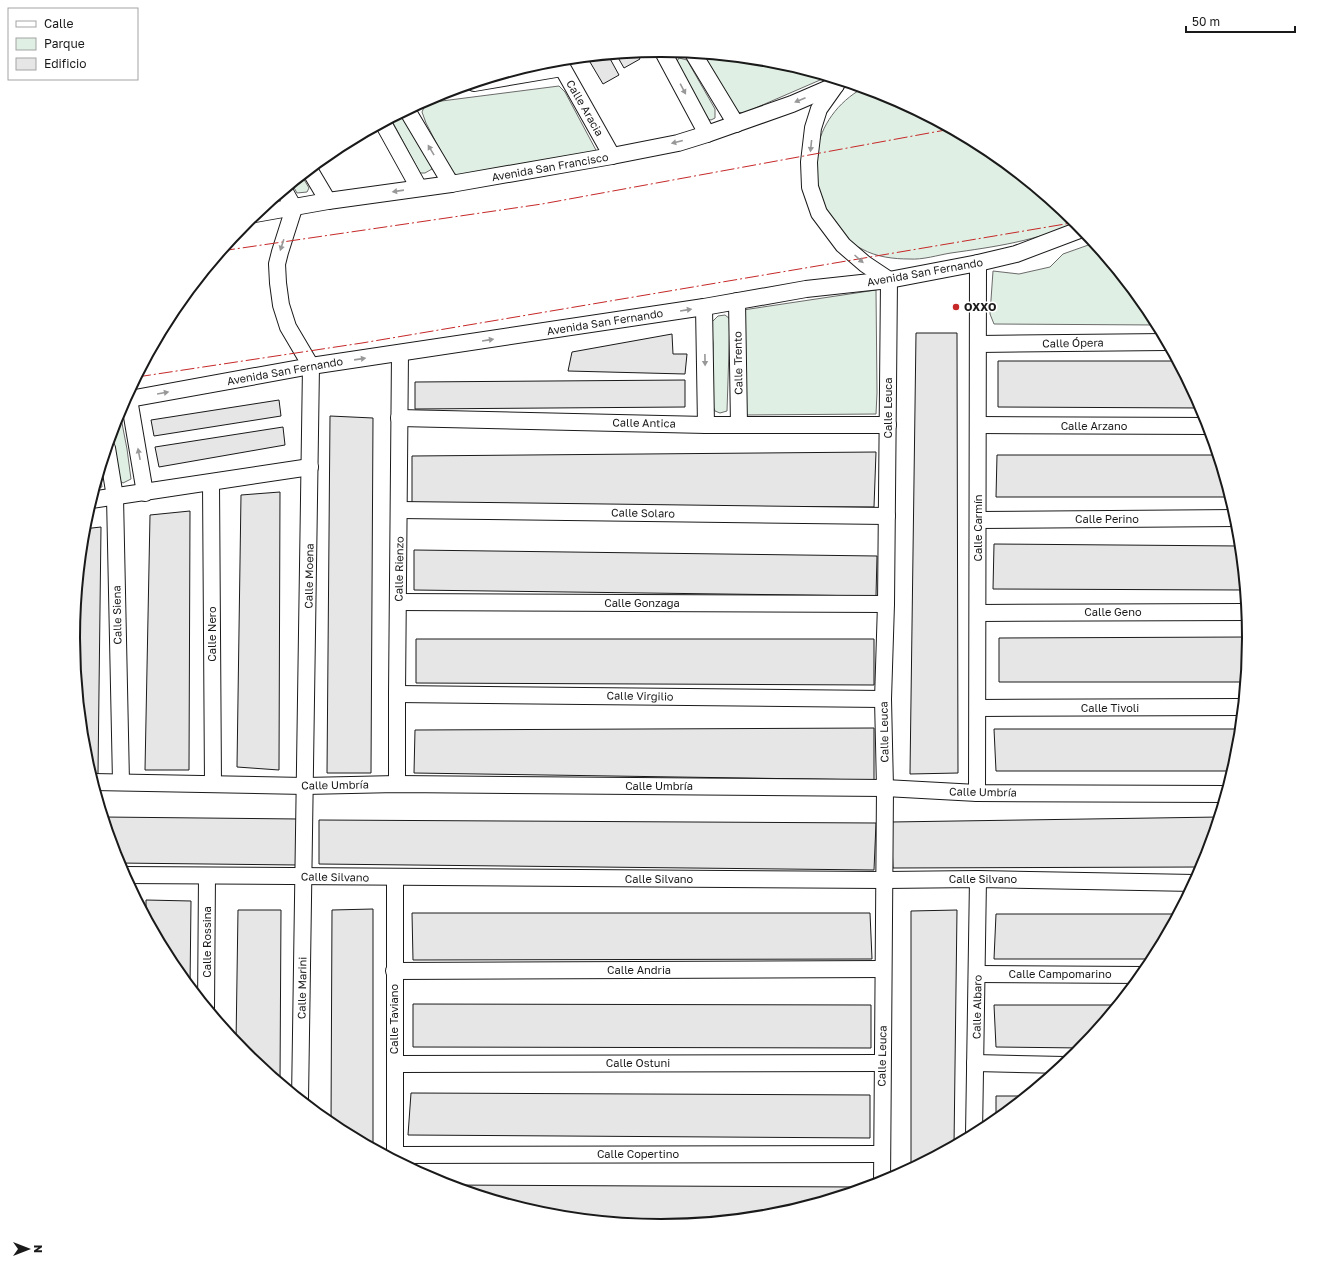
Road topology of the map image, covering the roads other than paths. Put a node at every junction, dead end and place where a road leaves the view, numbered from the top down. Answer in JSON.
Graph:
{"nodes":[{"id":1,"x":669,"y":57,"type":"edge"},
{"id":2,"x":696,"y":58,"type":"edge"},
{"id":3,"x":561,"y":66,"type":"edge"},
{"id":4,"x":837,"y":85,"type":"edge"},
{"id":5,"x":838,"y":85,"type":"edge"},
{"id":6,"x":410,"y":114,"type":"edge"},
{"id":7,"x":736,"y":124,"type":"junction"},
{"id":8,"x":385,"y":127,"type":"edge"},
{"id":9,"x":707,"y":134,"type":"junction"},
{"id":10,"x":612,"y":156,"type":"junction"},
{"id":11,"x":312,"y":174,"type":"edge"},
{"id":12,"x":452,"y":184,"type":"junction"},
{"id":13,"x":418,"y":188,"type":"junction"},
{"id":14,"x":286,"y":194,"type":"edge"},
{"id":15,"x":328,"y":201,"type":"junction"},
{"id":16,"x":294,"y":208,"type":"junction"},
{"id":17,"x":266,"y":212,"type":"edge"},
{"id":18,"x":1075,"y":231,"type":"edge"},
{"id":19,"x":978,"y":263,"type":"junction"},
{"id":20,"x":889,"y":280,"type":"junction"},
{"id":21,"x":737,"y":301,"type":"junction"},
{"id":22,"x":704,"y":307,"type":"junction"},
{"id":23,"x":1161,"y":342,"type":"edge"},
{"id":24,"x":979,"y":344,"type":"junction"},
{"id":25,"x":400,"y":353,"type":"junction"},
{"id":26,"x":311,"y":366,"type":"junction"},
{"id":27,"x":131,"y":399,"type":"edge"},
{"id":28,"x":128,"y":406,"type":"edge"},
{"id":29,"x":399,"y":418,"type":"junction"},
{"id":30,"x":706,"y":425,"type":"junction"},
{"id":31,"x":739,"y":425,"type":"junction"},
{"id":32,"x":888,"y":425,"type":"junction"},
{"id":33,"x":979,"y":425,"type":"junction"},
{"id":34,"x":1202,"y":426,"type":"edge"},
{"id":35,"x":108,"y":457,"type":"edge"},
{"id":36,"x":310,"y":467,"type":"junction"},
{"id":37,"x":211,"y":483,"type":"junction"},
{"id":38,"x":145,"y":493,"type":"junction"},
{"id":39,"x":115,"y":497,"type":"junction"},
{"id":40,"x":97,"y":499,"type":"edge"},
{"id":41,"x":399,"y":510,"type":"junction"},
{"id":42,"x":887,"y":516,"type":"junction"},
{"id":43,"x":1229,"y":518,"type":"edge"},
{"id":44,"x":978,"y":520,"type":"junction"},
{"id":45,"x":398,"y":602,"type":"junction"},
{"id":46,"x":886,"y":604,"type":"junction"},
{"id":47,"x":1241,"y":612,"type":"edge"},
{"id":48,"x":979,"y":613,"type":"junction"},
{"id":49,"x":397,"y":694,"type":"junction"},
{"id":50,"x":883,"y":699,"type":"junction"},
{"id":51,"x":1239,"y":707,"type":"edge"},
{"id":52,"x":978,"y":708,"type":"junction"},
{"id":53,"x":97,"y":782,"type":"edge"},
{"id":54,"x":121,"y":782,"type":"junction"},
{"id":55,"x":213,"y":784,"type":"junction"},
{"id":56,"x":398,"y":784,"type":"junction"},
{"id":57,"x":305,"y":786,"type":"junction"},
{"id":58,"x":885,"y":788,"type":"junction"},
{"id":59,"x":978,"y":793,"type":"junction"},
{"id":60,"x":1221,"y":794,"type":"edge"},
{"id":61,"x":130,"y":875,"type":"edge"},
{"id":62,"x":207,"y":876,"type":"junction"},
{"id":63,"x":303,"y":876,"type":"junction"},
{"id":64,"x":395,"y":877,"type":"junction"},
{"id":65,"x":978,"y":878,"type":"junction"},
{"id":66,"x":884,"y":880,"type":"junction"},
{"id":67,"x":1189,"y":883,"type":"edge"},
{"id":68,"x":883,"y":969,"type":"junction"},
{"id":69,"x":394,"y":971,"type":"junction"},
{"id":70,"x":978,"y":974,"type":"junction"},
{"id":71,"x":1135,"y":975,"type":"edge"},
{"id":72,"x":206,"y":1000,"type":"edge"},
{"id":73,"x":882,"y":1063,"type":"junction"},
{"id":74,"x":975,"y":1063,"type":"junction"},
{"id":75,"x":395,"y":1064,"type":"junction"},
{"id":76,"x":1056,"y":1065,"type":"edge"},
{"id":77,"x":300,"y":1094,"type":"edge"},
{"id":78,"x":974,"y":1128,"type":"edge"},
{"id":79,"x":882,"y":1154,"type":"junction"},
{"id":80,"x":395,"y":1155,"type":"edge"},
{"id":81,"x":400,"y":1158,"type":"edge"},
{"id":82,"x":882,"y":1177,"type":"edge"}],
"edges":[{"from":1,"to":9,"type":"street","one_way":true},
{"from":2,"to":7,"type":"street"},
{"from":3,"to":10,"type":"street","name":"Calle Aracia"},
{"from":4,"to":7,"type":"street","name":"Avenida San Francisco","one_way":true},
{"from":5,"to":20,"type":"street","one_way":true},
{"from":12,"to":6,"type":"street","one_way":true},
{"from":7,"to":9,"type":"street","name":"Avenida San Francisco"},
{"from":8,"to":13,"type":"street"},
{"from":9,"to":10,"type":"street","name":"Avenida San Francisco","one_way":true},
{"from":10,"to":12,"type":"street","name":"Avenida San Francisco"},
{"from":11,"to":15,"type":"street"},
{"from":12,"to":13,"type":"street","name":"Avenida San Francisco"},
{"from":13,"to":15,"type":"street","name":"Avenida San Francisco","one_way":true},
{"from":14,"to":16,"type":"street"},
{"from":15,"to":16,"type":"street","name":"Avenida San Francisco"},
{"from":16,"to":17,"type":"street","name":"Avenida San Francisco"},
{"from":16,"to":26,"type":"street","one_way":true},
{"from":18,"to":19,"type":"street","name":"Avenida San Fernando"},
{"from":19,"to":20,"type":"street","name":"Avenida San Fernando"},
{"from":19,"to":24,"type":"street","name":"Calle Carmín"},
{"from":20,"to":21,"type":"street","name":"Avenida San Fernando"},
{"from":20,"to":32,"type":"street","name":"Calle Leuca"},
{"from":21,"to":22,"type":"street","name":"Avenida San Fernando"},
{"from":21,"to":31,"type":"street","name":"Calle Trento"},
{"from":25,"to":22,"type":"street","name":"Avenida San Fernando","one_way":true},
{"from":22,"to":30,"type":"street","one_way":true},
{"from":23,"to":24,"type":"street","name":"Calle Ópera"},
{"from":24,"to":33,"type":"street","name":"Calle Carmín"},
{"from":26,"to":25,"type":"street","name":"Avenida San Fernando","one_way":true},
{"from":25,"to":29,"type":"street","name":"Calle Rienzo"},
{"from":27,"to":26,"type":"street","name":"Avenida San Fernando","one_way":true},
{"from":26,"to":36,"type":"street","name":"Calle Moena"},
{"from":38,"to":28,"type":"street","one_way":true},
{"from":29,"to":30,"type":"street","name":"Calle Antica"},
{"from":29,"to":41,"type":"street","name":"Calle Rienzo"},
{"from":30,"to":31,"type":"street","name":"Calle Antica"},
{"from":31,"to":32,"type":"street","name":"Calle Antica"},
{"from":32,"to":42,"type":"street","name":"Calle Leuca"},
{"from":33,"to":34,"type":"street","name":"Calle Arzano"},
{"from":33,"to":44,"type":"street","name":"Calle Carmín"},
{"from":35,"to":39,"type":"street","name":"Calle Siena"},
{"from":36,"to":37,"type":"street"},
{"from":36,"to":57,"type":"street","name":"Calle Moena"},
{"from":37,"to":38,"type":"street"},
{"from":37,"to":55,"type":"street","name":"Calle Nero"},
{"from":38,"to":39,"type":"street"},
{"from":39,"to":40,"type":"street"},
{"from":39,"to":54,"type":"street","name":"Calle Siena"},
{"from":41,"to":42,"type":"street","name":"Calle Solaro"},
{"from":41,"to":45,"type":"street","name":"Calle Rienzo"},
{"from":42,"to":46,"type":"street","name":"Calle Leuca"},
{"from":43,"to":44,"type":"street","name":"Calle Perino"},
{"from":44,"to":48,"type":"street","name":"Calle Carmín"},
{"from":45,"to":46,"type":"street","name":"Calle Gonzaga"},
{"from":45,"to":49,"type":"street","name":"Calle Rienzo"},
{"from":46,"to":50,"type":"street","name":"Calle Leuca"},
{"from":47,"to":48,"type":"street","name":"Calle Geno"},
{"from":48,"to":52,"type":"street","name":"Calle Carmín"},
{"from":49,"to":50,"type":"street","name":"Calle Virgilio"},
{"from":49,"to":56,"type":"street","name":"Calle Rienzo"},
{"from":50,"to":58,"type":"street","name":"Calle Leuca"},
{"from":51,"to":52,"type":"street","name":"Calle Tivoli"},
{"from":52,"to":59,"type":"street","name":"Calle Carmín"},
{"from":53,"to":54,"type":"street","name":"Calle Umbría"},
{"from":54,"to":55,"type":"street","name":"Calle Umbría"},
{"from":55,"to":57,"type":"street","name":"Calle Umbría"},
{"from":56,"to":57,"type":"street","name":"Calle Umbría"},
{"from":56,"to":58,"type":"street","name":"Calle Umbría"},
{"from":57,"to":63,"type":"street","name":"Calle Moena"},
{"from":58,"to":59,"type":"street","name":"Calle Umbría"},
{"from":58,"to":66,"type":"street","name":"Calle Leuca"},
{"from":59,"to":60,"type":"street","name":"Calle Umbría"},
{"from":61,"to":62,"type":"street","name":"Calle Silvano"},
{"from":62,"to":63,"type":"street","name":"Calle Silvano"},
{"from":62,"to":72,"type":"street","name":"Calle Rossina"},
{"from":63,"to":64,"type":"street","name":"Calle Silvano"},
{"from":63,"to":77,"type":"street","name":"Calle Marini"},
{"from":64,"to":66,"type":"street","name":"Calle Silvano"},
{"from":64,"to":69,"type":"street","name":"Calle Taviano"},
{"from":65,"to":66,"type":"street","name":"Calle Silvano"},
{"from":65,"to":67,"type":"street","name":"Calle Silvano"},
{"from":65,"to":70,"type":"street","name":"Calle Albaro"},
{"from":66,"to":68,"type":"street","name":"Calle Leuca"},
{"from":68,"to":69,"type":"street","name":"Calle Andria"},
{"from":68,"to":73,"type":"street","name":"Calle Leuca"},
{"from":69,"to":75,"type":"street","name":"Calle Taviano"},
{"from":70,"to":71,"type":"street","name":"Calle Campomarino"},
{"from":70,"to":74,"type":"street","name":"Calle Albaro"},
{"from":73,"to":75,"type":"street","name":"Calle Ostuni"},
{"from":73,"to":79,"type":"street","name":"Calle Leuca"},
{"from":74,"to":76,"type":"street"},
{"from":74,"to":78,"type":"street","name":"Calle Albaro"},
{"from":75,"to":80,"type":"street","name":"Calle Taviano"},
{"from":79,"to":81,"type":"street","name":"Calle Copertino"},
{"from":79,"to":82,"type":"street","name":"Calle Leuca"}]}
